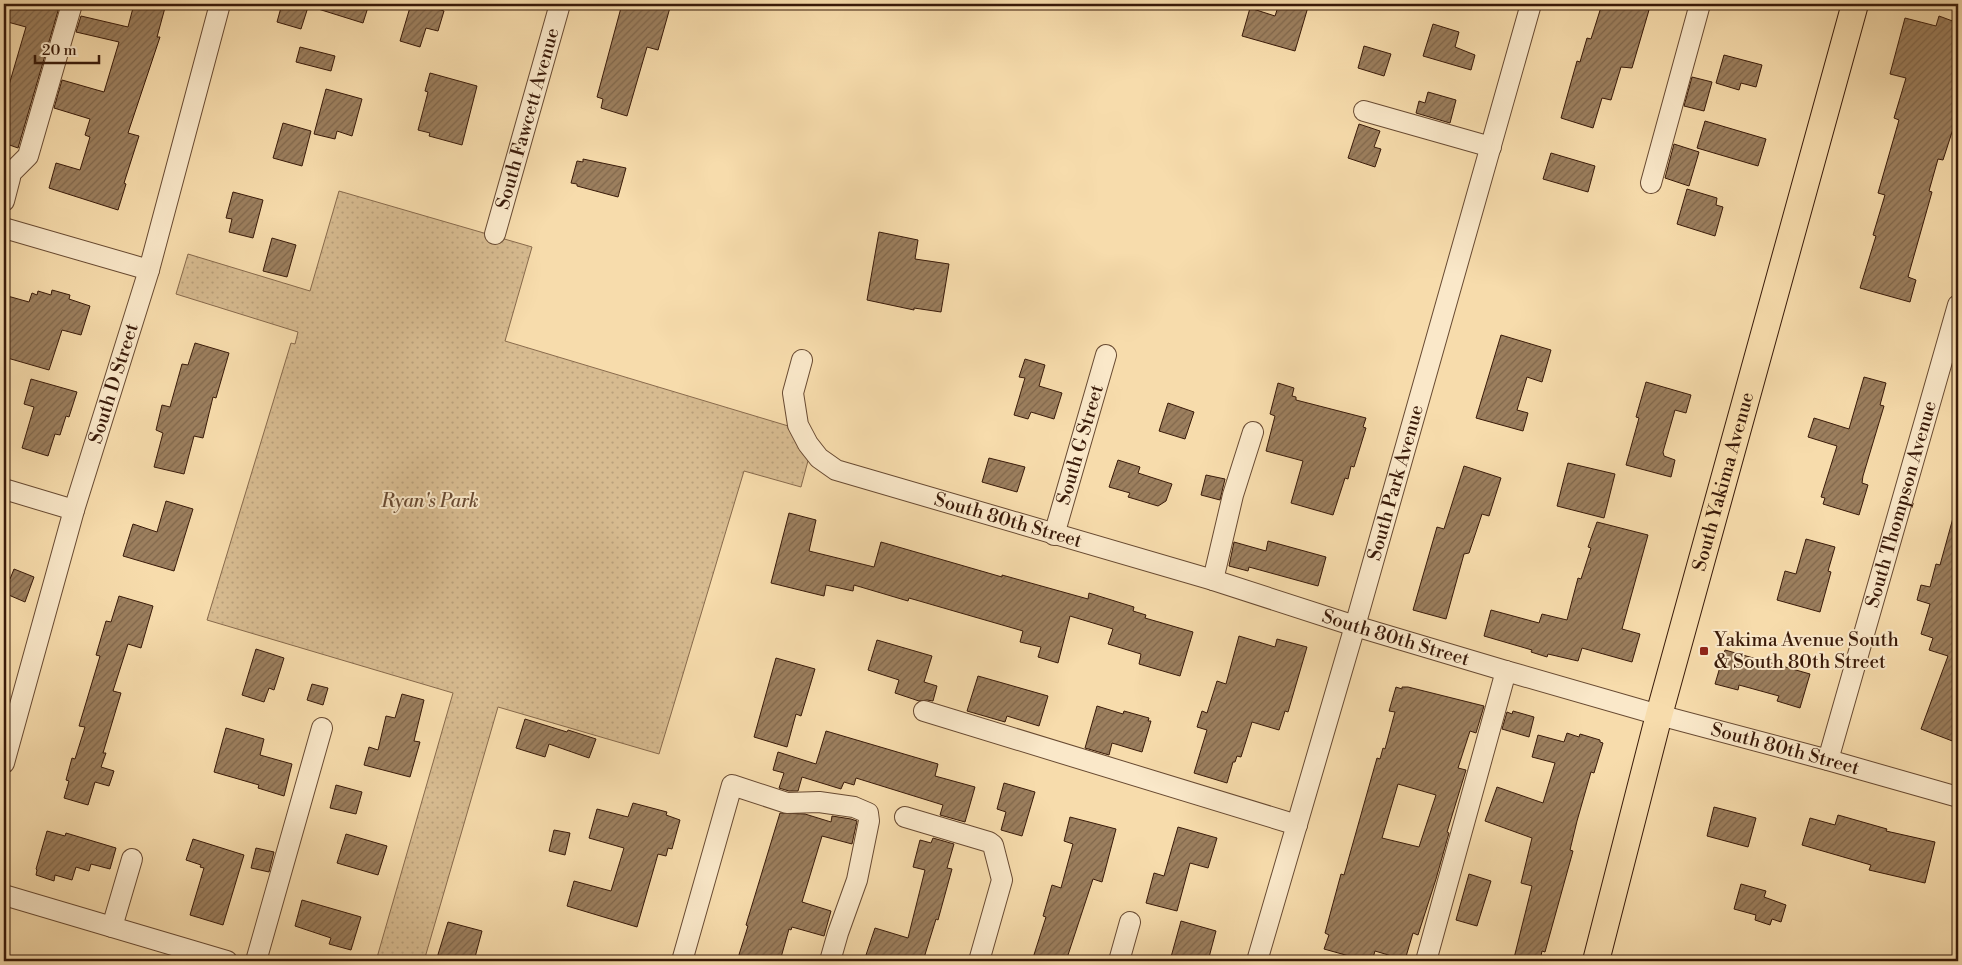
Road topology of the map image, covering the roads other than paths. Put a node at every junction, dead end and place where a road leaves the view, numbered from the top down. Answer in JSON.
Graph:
{"nodes":[{"id":1,"x":72,"y":4,"type":"edge"},
{"id":2,"x":220,"y":4,"type":"edge"},
{"id":3,"x":560,"y":4,"type":"edge"},
{"id":4,"x":1529,"y":4,"type":"edge"},
{"id":5,"x":1700,"y":4,"type":"edge"},
{"id":6,"x":1855,"y":4,"type":"edge"},
{"id":7,"x":1364,"y":111,"type":"dead end"},
{"id":8,"x":1491,"y":147,"type":"junction"},
{"id":9,"x":6,"y":175,"type":"edge"},
{"id":10,"x":1651,"y":183,"type":"dead end"},
{"id":11,"x":4,"y":201,"type":"edge"},
{"id":12,"x":4,"y":228,"type":"edge"},
{"id":13,"x":496,"y":234,"type":"dead end"},
{"id":14,"x":150,"y":270,"type":"junction"},
{"id":15,"x":1958,"y":305,"type":"edge"},
{"id":16,"x":1106,"y":355,"type":"dead end"},
{"id":17,"x":802,"y":360,"type":"dead end"},
{"id":18,"x":1252,"y":432,"type":"dead end"},
{"id":19,"x":4,"y":489,"type":"edge"},
{"id":20,"x":74,"y":510,"type":"junction"},
{"id":21,"x":1054,"y":535,"type":"junction"},
{"id":22,"x":1213,"y":580,"type":"junction"},
{"id":23,"x":1355,"y":626,"type":"junction"},
{"id":24,"x":1506,"y":671,"type":"junction"},
{"id":25,"x":924,"y":710,"type":"dead end"},
{"id":26,"x":1658,"y":715,"type":"junction"},
{"id":27,"x":322,"y":728,"type":"dead end"},
{"id":28,"x":5,"y":753,"type":"edge"},
{"id":29,"x":1828,"y":760,"type":"junction"},
{"id":30,"x":1958,"y":797,"type":"edge"},
{"id":31,"x":905,"y":817,"type":"dead end"},
{"id":32,"x":1297,"y":825,"type":"junction"},
{"id":33,"x":132,"y":859,"type":"dead end"},
{"id":34,"x":4,"y":895,"type":"edge"},
{"id":35,"x":1130,"y":922,"type":"dead end"},
{"id":36,"x":112,"y":927,"type":"junction"},
{"id":37,"x":215,"y":959,"type":"edge"},
{"id":38,"x":256,"y":961,"type":"edge"},
{"id":39,"x":682,"y":961,"type":"edge"},
{"id":40,"x":830,"y":961,"type":"edge"},
{"id":41,"x":979,"y":961,"type":"edge"},
{"id":42,"x":1119,"y":961,"type":"edge"},
{"id":43,"x":1257,"y":961,"type":"edge"},
{"id":44,"x":1426,"y":961,"type":"edge"},
{"id":45,"x":1596,"y":961,"type":"edge"}],
"edges":[{"from":1,"to":9,"type":"street"},
{"from":2,"to":14,"type":"street","name":"South D Street"},
{"from":3,"to":13,"type":"street","name":"South Fawcett Avenue"},
{"from":4,"to":8,"type":"street","name":"South Park Avenue"},
{"from":5,"to":10,"type":"street"},
{"from":6,"to":26,"type":"main road","name":"South Yakima Avenue"},
{"from":7,"to":8,"type":"street"},
{"from":8,"to":23,"type":"street","name":"South Park Avenue"},
{"from":9,"to":11,"type":"street"},
{"from":12,"to":14,"type":"street"},
{"from":14,"to":20,"type":"street","name":"South D Street"},
{"from":15,"to":29,"type":"street","name":"South Thompson Avenue"},
{"from":16,"to":21,"type":"street","name":"South G Street"},
{"from":17,"to":21,"type":"street","name":"South 80th Street"},
{"from":18,"to":22,"type":"street"},
{"from":19,"to":20,"type":"street"},
{"from":20,"to":28,"type":"street","name":"South D Street"},
{"from":21,"to":22,"type":"street","name":"South 80th Street"},
{"from":22,"to":23,"type":"street","name":"South 80th Street"},
{"from":23,"to":24,"type":"street","name":"South 80th Street"},
{"from":23,"to":32,"type":"street","name":"South Park Avenue"},
{"from":24,"to":26,"type":"street","name":"South 80th Street"},
{"from":24,"to":44,"type":"street"},
{"from":25,"to":32,"type":"street"},
{"from":26,"to":29,"type":"street","name":"South 80th Street"},
{"from":26,"to":45,"type":"main road","name":"South Yakima Avenue"},
{"from":27,"to":38,"type":"street"},
{"from":29,"to":30,"type":"street","name":"South 80th Street"},
{"from":31,"to":41,"type":"street"},
{"from":32,"to":43,"type":"street","name":"South Park Avenue"},
{"from":33,"to":36,"type":"street"},
{"from":34,"to":36,"type":"street"},
{"from":35,"to":42,"type":"street"},
{"from":36,"to":37,"type":"street"},
{"from":39,"to":40,"type":"street"}]}
